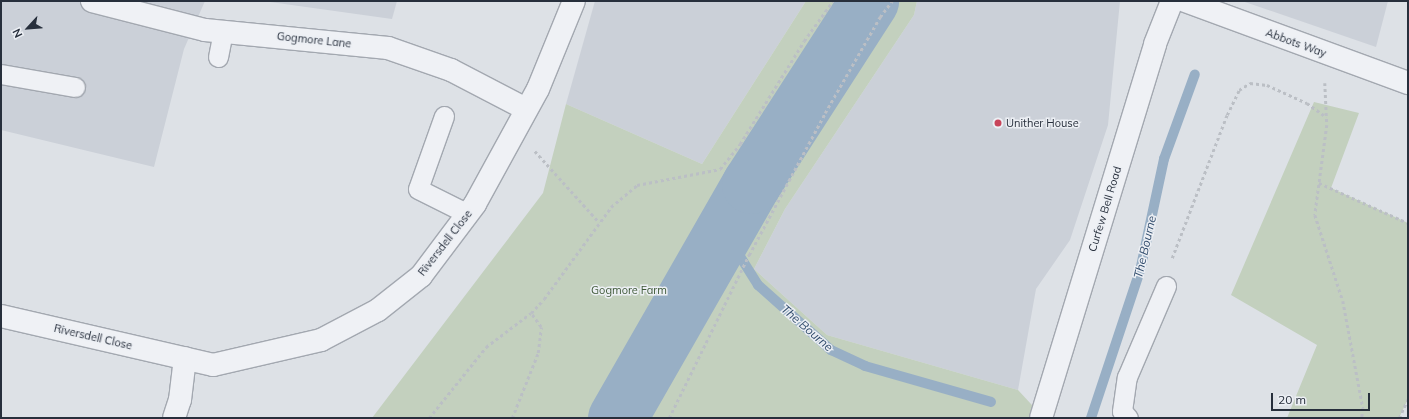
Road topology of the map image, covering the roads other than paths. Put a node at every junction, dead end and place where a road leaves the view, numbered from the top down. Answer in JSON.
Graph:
{"nodes":[{"id":1,"x":92,"y":1,"type":"edge"},
{"id":2,"x":574,"y":1,"type":"edge"},
{"id":3,"x":1172,"y":1,"type":"edge"},
{"id":4,"x":1185,"y":1,"type":"edge"},
{"id":5,"x":224,"y":32,"type":"junction"},
{"id":6,"x":218,"y":57,"type":"dead end"},
{"id":7,"x":1,"y":74,"type":"edge"},
{"id":8,"x":1408,"y":82,"type":"edge"},
{"id":9,"x":75,"y":87,"type":"dead end"},
{"id":10,"x":526,"y":109,"type":"junction"},
{"id":11,"x":444,"y":116,"type":"dead end"},
{"id":12,"x":468,"y":214,"type":"junction"},
{"id":13,"x":1166,"y":286,"type":"dead end"},
{"id":14,"x":1,"y":316,"type":"edge"},
{"id":15,"x":185,"y":358,"type":"junction"},
{"id":16,"x":174,"y":418,"type":"edge"},
{"id":17,"x":1041,"y":418,"type":"edge"},
{"id":18,"x":1128,"y":418,"type":"edge"}],
"edges":[{"from":1,"to":5,"type":"street","name":"Gogmore Lane"},
{"from":2,"to":10,"type":"street","name":"Riversdell Close"},
{"from":3,"to":17,"type":"street","name":"Curfew Bell Road"},
{"from":4,"to":8,"type":"street","name":"Abbots Way"},
{"from":5,"to":6,"type":"lane"},
{"from":5,"to":10,"type":"street","name":"Gogmore Lane"},
{"from":7,"to":9,"type":"lane"},
{"from":10,"to":12,"type":"street","name":"Riversdell Close"},
{"from":11,"to":12,"type":"lane"},
{"from":12,"to":15,"type":"street","name":"Riversdell Close"},
{"from":13,"to":18,"type":"lane"},
{"from":14,"to":15,"type":"street","name":"Riversdell Close"},
{"from":15,"to":16,"type":"street"}]}
